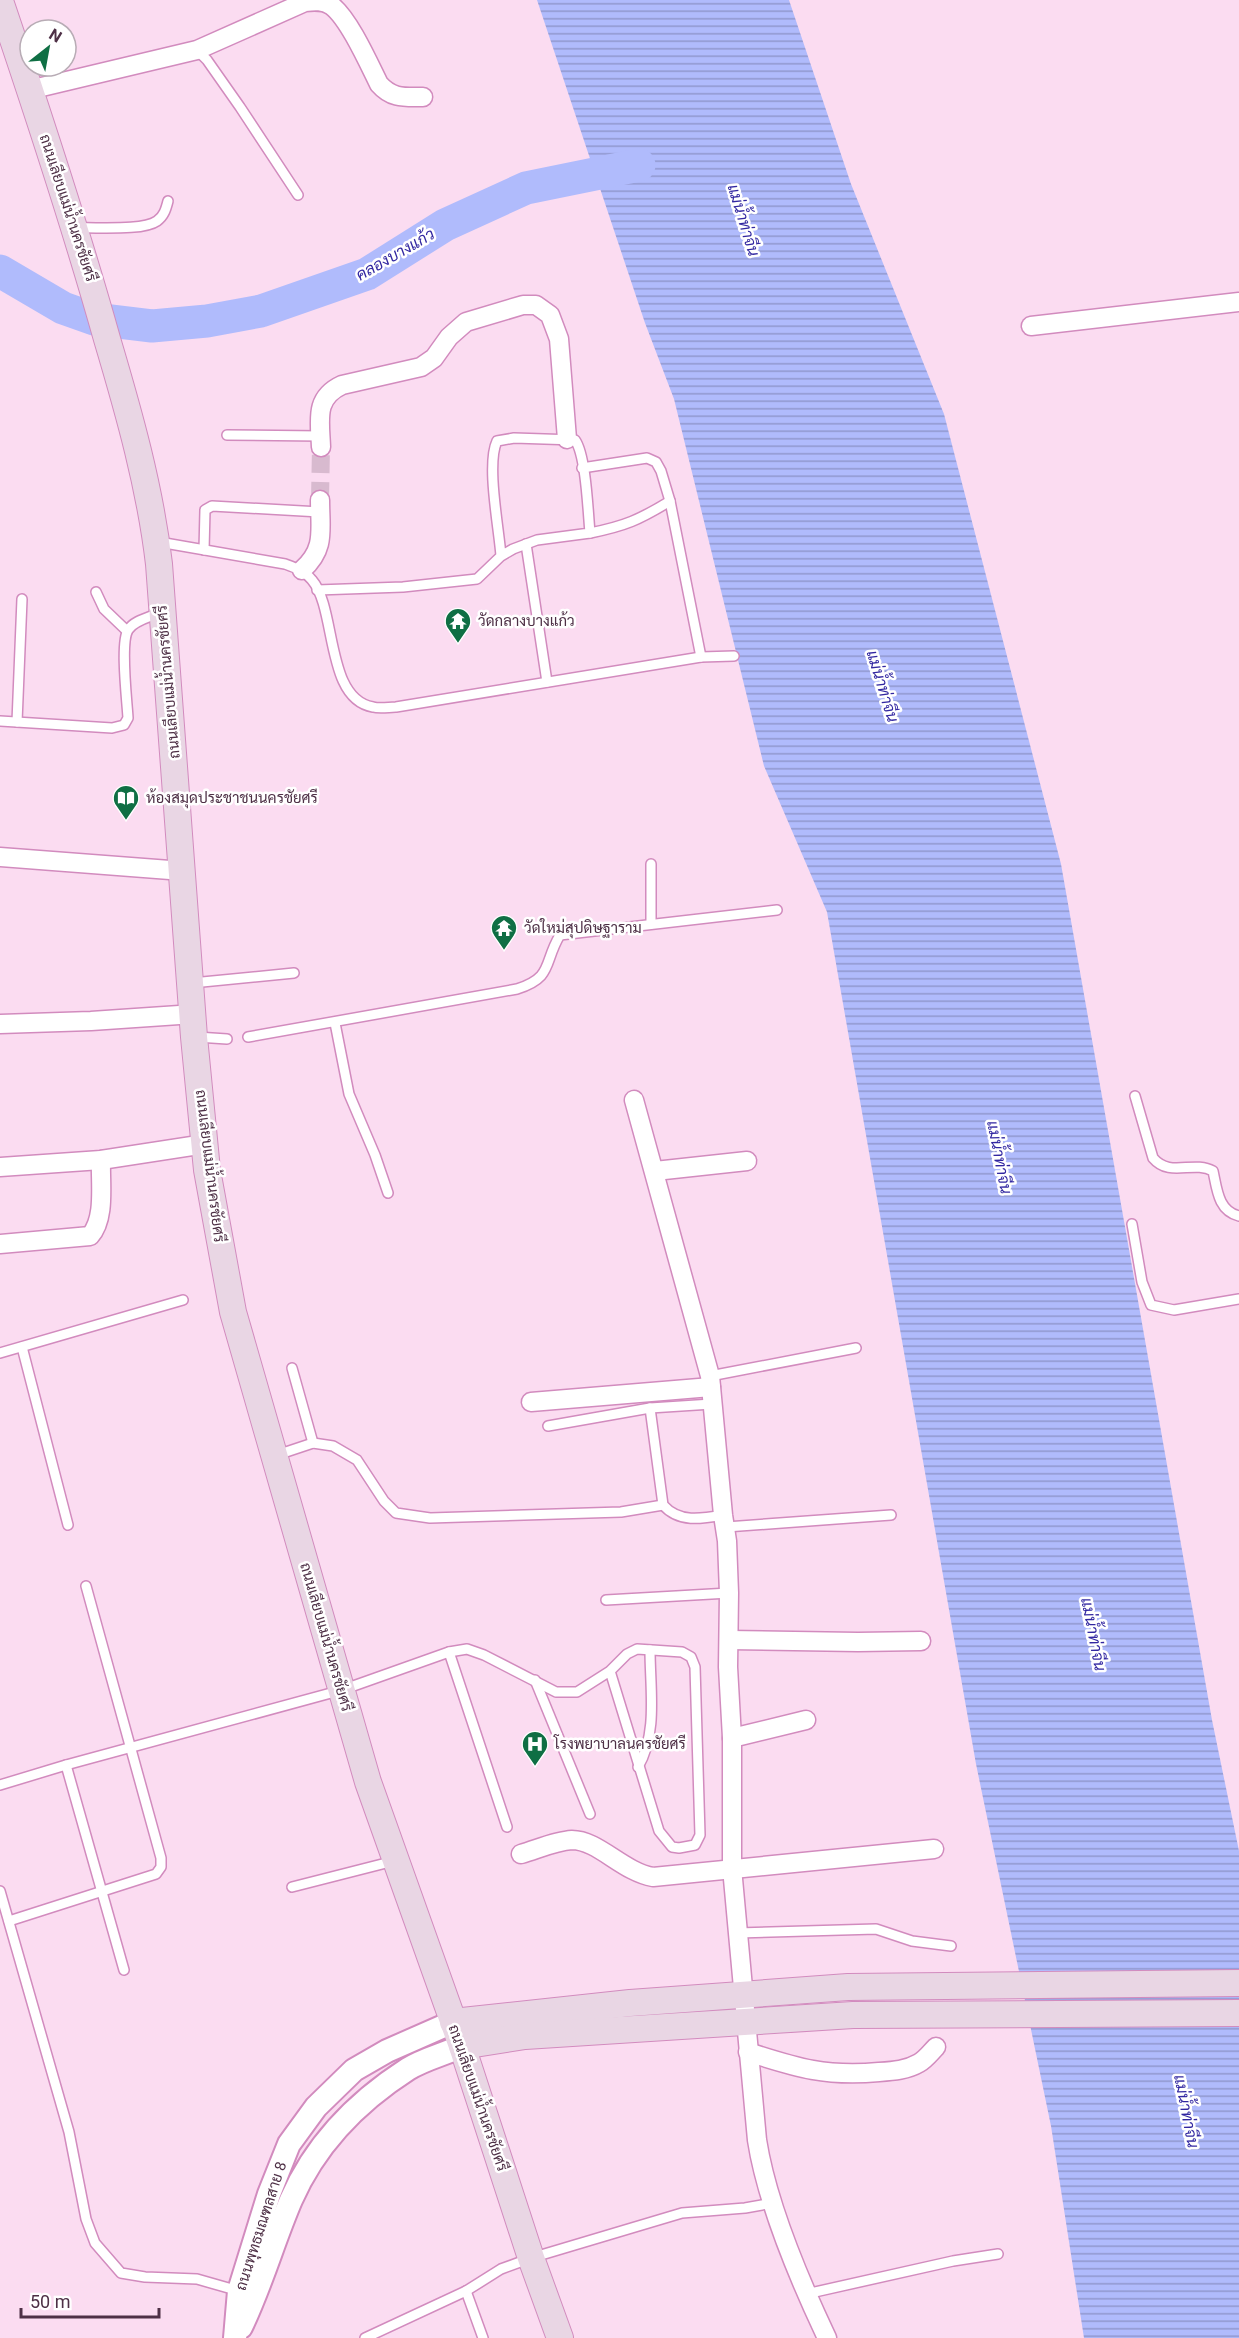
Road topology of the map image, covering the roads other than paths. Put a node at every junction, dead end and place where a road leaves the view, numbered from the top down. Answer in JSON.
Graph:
{"nodes":[{"id":1,"x":0,"y":2,"type":"edge"},
{"id":2,"x":197,"y":50,"type":"junction"},
{"id":3,"x":29,"y":90,"type":"junction"},
{"id":4,"x":423,"y":97,"type":"dead end"},
{"id":5,"x":298,"y":195,"type":"dead end"},
{"id":6,"x":168,"y":201,"type":"dead end"},
{"id":7,"x":75,"y":228,"type":"junction"},
{"id":8,"x":1239,"y":302,"type":"edge"},
{"id":9,"x":1031,"y":326,"type":"dead end"},
{"id":10,"x":227,"y":435,"type":"dead end"},
{"id":11,"x":567,"y":439,"type":"junction"},
{"id":12,"x":321,"y":441,"type":"joint"},
{"id":13,"x":582,"y":468,"type":"junction"},
{"id":14,"x":670,"y":501,"type":"junction"},
{"id":15,"x":320,"y":506,"type":"joint"},
{"id":16,"x":590,"y":533,"type":"junction"},
{"id":17,"x":156,"y":541,"type":"junction"},
{"id":18,"x":526,"y":544,"type":"junction"},
{"id":19,"x":204,"y":550,"type":"junction"},
{"id":20,"x":501,"y":556,"type":"junction"},
{"id":21,"x":302,"y":570,"type":"junction"},
{"id":22,"x":317,"y":590,"type":"junction"},
{"id":23,"x":96,"y":592,"type":"dead end"},
{"id":24,"x":22,"y":599,"type":"dead end"},
{"id":25,"x":163,"y":611,"type":"junction"},
{"id":26,"x":127,"y":631,"type":"junction"},
{"id":27,"x":734,"y":656,"type":"dead end"},
{"id":28,"x":701,"y":657,"type":"junction"},
{"id":29,"x":547,"y":682,"type":"junction"},
{"id":30,"x":0,"y":721,"type":"edge"},
{"id":31,"x":17,"y":722,"type":"junction"},
{"id":32,"x":0,"y":857,"type":"edge"},
{"id":33,"x":651,"y":864,"type":"dead end"},
{"id":34,"x":183,"y":871,"type":"junction"},
{"id":35,"x":777,"y":910,"type":"dead end"},
{"id":36,"x":651,"y":924,"type":"junction"},
{"id":37,"x":294,"y":973,"type":"dead end"},
{"id":38,"x":192,"y":983,"type":"junction"},
{"id":39,"x":0,"y":1019,"type":"edge"},
{"id":40,"x":335,"y":1023,"type":"junction"},
{"id":41,"x":0,"y":1024,"type":"edge"},
{"id":42,"x":194,"y":1026,"type":"junction"},
{"id":43,"x":248,"y":1037,"type":"dead end"},
{"id":44,"x":227,"y":1039,"type":"dead end"},
{"id":45,"x":1135,"y":1096,"type":"dead end"},
{"id":46,"x":634,"y":1100,"type":"dead end"},
{"id":47,"x":205,"y":1144,"type":"junction"},
{"id":48,"x":101,"y":1160,"type":"junction"},
{"id":49,"x":747,"y":1161,"type":"dead end"},
{"id":50,"x":0,"y":1167,"type":"edge"},
{"id":51,"x":655,"y":1171,"type":"junction"},
{"id":52,"x":388,"y":1193,"type":"dead end"},
{"id":53,"x":1239,"y":1216,"type":"edge"},
{"id":54,"x":1132,"y":1224,"type":"dead end"},
{"id":55,"x":0,"y":1244,"type":"edge"},
{"id":56,"x":1239,"y":1299,"type":"edge"},
{"id":57,"x":183,"y":1300,"type":"dead end"},
{"id":58,"x":22,"y":1347,"type":"junction"},
{"id":59,"x":856,"y":1348,"type":"dead end"},
{"id":60,"x":0,"y":1353,"type":"edge"},
{"id":61,"x":292,"y":1368,"type":"dead end"},
{"id":62,"x":711,"y":1389,"type":"junction"},
{"id":63,"x":531,"y":1402,"type":"dead end"},
{"id":64,"x":650,"y":1408,"type":"junction"},
{"id":65,"x":548,"y":1426,"type":"dead end"},
{"id":66,"x":313,"y":1443,"type":"junction"},
{"id":67,"x":274,"y":1456,"type":"junction"},
{"id":68,"x":663,"y":1505,"type":"junction"},
{"id":69,"x":891,"y":1515,"type":"dead end"},
{"id":70,"x":724,"y":1521,"type":"junction"},
{"id":71,"x":68,"y":1525,"type":"dead end"},
{"id":72,"x":86,"y":1586,"type":"dead end"},
{"id":73,"x":729,"y":1593,"type":"junction"},
{"id":74,"x":606,"y":1599,"type":"dead end"},
{"id":75,"x":729,"y":1640,"type":"junction"},
{"id":76,"x":921,"y":1641,"type":"dead end"},
{"id":77,"x":650,"y":1650,"type":"junction"},
{"id":78,"x":449,"y":1652,"type":"junction"},
{"id":79,"x":610,"y":1671,"type":"junction"},
{"id":80,"x":535,"y":1680,"type":"junction"},
{"id":81,"x":342,"y":1690,"type":"junction"},
{"id":82,"x":807,"y":1720,"type":"dead end"},
{"id":83,"x":732,"y":1738,"type":"junction"},
{"id":84,"x":131,"y":1748,"type":"junction"},
{"id":85,"x":66,"y":1765,"type":"junction"},
{"id":86,"x":639,"y":1767,"type":"junction"},
{"id":87,"x":0,"y":1785,"type":"edge"},
{"id":88,"x":590,"y":1814,"type":"dead end"},
{"id":89,"x":507,"y":1827,"type":"dead end"},
{"id":90,"x":934,"y":1848,"type":"dead end"},
{"id":91,"x":521,"y":1854,"type":"dead end"},
{"id":92,"x":396,"y":1861,"type":"junction"},
{"id":93,"x":732,"y":1868,"type":"junction"},
{"id":94,"x":292,"y":1887,"type":"dead end"},
{"id":95,"x":100,"y":1890,"type":"junction"},
{"id":96,"x":0,"y":1891,"type":"edge"},
{"id":97,"x":9,"y":1921,"type":"junction"},
{"id":98,"x":737,"y":1933,"type":"junction"},
{"id":99,"x":951,"y":1946,"type":"dead end"},
{"id":100,"x":124,"y":1970,"type":"dead end"},
{"id":101,"x":1239,"y":1983,"type":"edge"},
{"id":102,"x":743,"y":1994,"type":"junction"},
{"id":103,"x":1239,"y":2013,"type":"edge"},
{"id":104,"x":745,"y":2021,"type":"junction"},
{"id":105,"x":453,"y":2022,"type":"junction"},
{"id":106,"x":462,"y":2046,"type":"junction"},
{"id":107,"x":936,"y":2047,"type":"dead end"},
{"id":108,"x":748,"y":2052,"type":"junction"},
{"id":109,"x":773,"y":2203,"type":"junction"},
{"id":110,"x":998,"y":2254,"type":"dead end"},
{"id":111,"x":531,"y":2258,"type":"junction"},
{"id":112,"x":466,"y":2290,"type":"junction"},
{"id":113,"x":238,"y":2291,"type":"junction"},
{"id":114,"x":806,"y":2294,"type":"junction"},
{"id":115,"x":236,"y":2338,"type":"edge"},
{"id":116,"x":365,"y":2338,"type":"edge"},
{"id":117,"x":483,"y":2338,"type":"edge"},
{"id":118,"x":560,"y":2338,"type":"edge"},
{"id":119,"x":827,"y":2338,"type":"edge"}],
"edges":[{"from":1,"to":3,"type":"main road","name":"ถนนเลียบแม่น้ำนครชัยศรี"},
{"from":2,"to":3,"type":"street"},
{"from":2,"to":4,"type":"street"},
{"from":2,"to":5,"type":"lane"},
{"from":3,"to":7,"type":"main road","name":"ถนนเลียบแม่น้ำนครชัยศรี"},
{"from":6,"to":7,"type":"lane"},
{"from":7,"to":17,"type":"main road","name":"ถนนเลียบแม่น้ำนครชัยศรี"},
{"from":8,"to":9,"type":"street"},
{"from":10,"to":12,"type":"lane"},
{"from":11,"to":12,"type":"street"},
{"from":11,"to":13,"type":"lane"},
{"from":11,"to":20,"type":"lane"},
{"from":13,"to":14,"type":"lane"},
{"from":13,"to":16,"type":"lane"},
{"from":14,"to":16,"type":"lane"},
{"from":14,"to":28,"type":"lane"},
{"from":15,"to":19,"type":"lane"},
{"from":15,"to":21,"type":"street"},
{"from":16,"to":18,"type":"lane"},
{"from":17,"to":19,"type":"lane"},
{"from":17,"to":25,"type":"main road","name":"ถนนเลียบแม่น้ำนครชัยศรี"},
{"from":18,"to":20,"type":"lane"},
{"from":18,"to":29,"type":"lane"},
{"from":19,"to":21,"type":"lane"},
{"from":20,"to":22,"type":"lane"},
{"from":21,"to":22,"type":"lane"},
{"from":22,"to":29,"type":"lane"},
{"from":23,"to":26,"type":"lane"},
{"from":24,"to":31,"type":"lane"},
{"from":25,"to":26,"type":"lane"},
{"from":25,"to":34,"type":"main road","name":"ถนนเลียบแม่น้ำนครชัยศรี"},
{"from":26,"to":31,"type":"lane"},
{"from":27,"to":28,"type":"lane"},
{"from":28,"to":29,"type":"lane"},
{"from":30,"to":31,"type":"lane"},
{"from":32,"to":34,"type":"street"},
{"from":33,"to":36,"type":"lane"},
{"from":34,"to":38,"type":"main road","name":"ถนนเลียบแม่น้ำนครชัยศรี"},
{"from":35,"to":36,"type":"lane"},
{"from":36,"to":40,"type":"lane"},
{"from":37,"to":38,"type":"lane"},
{"from":38,"to":42,"type":"main road","name":"ถนนเลียบแม่น้ำนครชัยศรี"},
{"from":39,"to":41,"type":"lane"},
{"from":40,"to":43,"type":"lane"},
{"from":40,"to":52,"type":"lane"},
{"from":41,"to":42,"type":"street"},
{"from":42,"to":44,"type":"lane"},
{"from":42,"to":47,"type":"main road","name":"ถนนเลียบแม่น้ำนครชัยศรี"},
{"from":45,"to":53,"type":"lane"},
{"from":46,"to":51,"type":"street"},
{"from":47,"to":48,"type":"street"},
{"from":47,"to":67,"type":"main road","name":"ถนนเลียบแม่น้ำนครชัยศรี"},
{"from":48,"to":50,"type":"street"},
{"from":48,"to":55,"type":"street"},
{"from":49,"to":51,"type":"street"},
{"from":51,"to":62,"type":"street"},
{"from":54,"to":56,"type":"lane"},
{"from":57,"to":58,"type":"lane"},
{"from":58,"to":60,"type":"lane"},
{"from":58,"to":71,"type":"lane"},
{"from":59,"to":62,"type":"lane"},
{"from":61,"to":66,"type":"lane"},
{"from":62,"to":63,"type":"street"},
{"from":62,"to":64,"type":"lane"},
{"from":62,"to":70,"type":"street"},
{"from":64,"to":65,"type":"lane"},
{"from":64,"to":68,"type":"lane"},
{"from":66,"to":67,"type":"lane"},
{"from":66,"to":68,"type":"lane"},
{"from":67,"to":81,"type":"main road","name":"ถนนเลียบแม่น้ำนครชัยศรี"},
{"from":68,"to":70,"type":"lane"},
{"from":69,"to":70,"type":"lane"},
{"from":70,"to":73,"type":"street"},
{"from":72,"to":84,"type":"lane"},
{"from":73,"to":74,"type":"lane"},
{"from":73,"to":75,"type":"street"},
{"from":75,"to":76,"type":"street"},
{"from":75,"to":83,"type":"street"},
{"from":77,"to":79,"type":"lane"},
{"from":77,"to":86,"type":"lane"},
{"from":77,"to":86,"type":"lane"},
{"from":78,"to":80,"type":"lane"},
{"from":78,"to":81,"type":"lane"},
{"from":78,"to":89,"type":"lane"},
{"from":79,"to":80,"type":"lane"},
{"from":79,"to":86,"type":"lane"},
{"from":80,"to":88,"type":"lane"},
{"from":81,"to":84,"type":"lane"},
{"from":81,"to":92,"type":"main road","name":"ถนนเลียบแม่น้ำนครชัยศรี"},
{"from":82,"to":83,"type":"street"},
{"from":83,"to":93,"type":"street"},
{"from":84,"to":85,"type":"lane"},
{"from":84,"to":95,"type":"lane"},
{"from":85,"to":87,"type":"lane"},
{"from":85,"to":95,"type":"lane"},
{"from":90,"to":93,"type":"street"},
{"from":91,"to":93,"type":"street"},
{"from":92,"to":94,"type":"lane"},
{"from":92,"to":105,"type":"main road","name":"ถนนเลียบแม่น้ำนครชัยศรี"},
{"from":93,"to":98,"type":"street"},
{"from":95,"to":97,"type":"lane"},
{"from":95,"to":100,"type":"lane"},
{"from":96,"to":97,"type":"lane"},
{"from":97,"to":113,"type":"lane"},
{"from":98,"to":99,"type":"lane"},
{"from":98,"to":102,"type":"street"},
{"from":101,"to":102,"type":"main road"},
{"from":102,"to":104,"type":"street"},
{"from":102,"to":105,"type":"main road"},
{"from":103,"to":104,"type":"main road"},
{"from":104,"to":106,"type":"main road"},
{"from":104,"to":108,"type":"street"},
{"from":105,"to":106,"type":"main road","name":"ถนนเลียบแม่น้ำนครชัยศรี"},
{"from":105,"to":113,"type":"street","name":"ถนนพุทธมณฑลสาย 8"},
{"from":106,"to":111,"type":"main road","name":"ถนนเลียบแม่น้ำนครชัยศรี"},
{"from":106,"to":115,"type":"street","name":"ถนนพุทธมณฑลสาย 8"},
{"from":107,"to":108,"type":"street"},
{"from":108,"to":109,"type":"street"},
{"from":109,"to":111,"type":"lane"},
{"from":109,"to":114,"type":"street"},
{"from":110,"to":114,"type":"lane"},
{"from":111,"to":112,"type":"lane"},
{"from":111,"to":118,"type":"main road","name":"ถนนเลียบแม่น้ำนครชัยศรี"},
{"from":112,"to":116,"type":"lane"},
{"from":112,"to":117,"type":"lane"},
{"from":113,"to":115,"type":"street","name":"ถนนพุทธมณฑลสาย 8"},
{"from":114,"to":119,"type":"street"}]}
